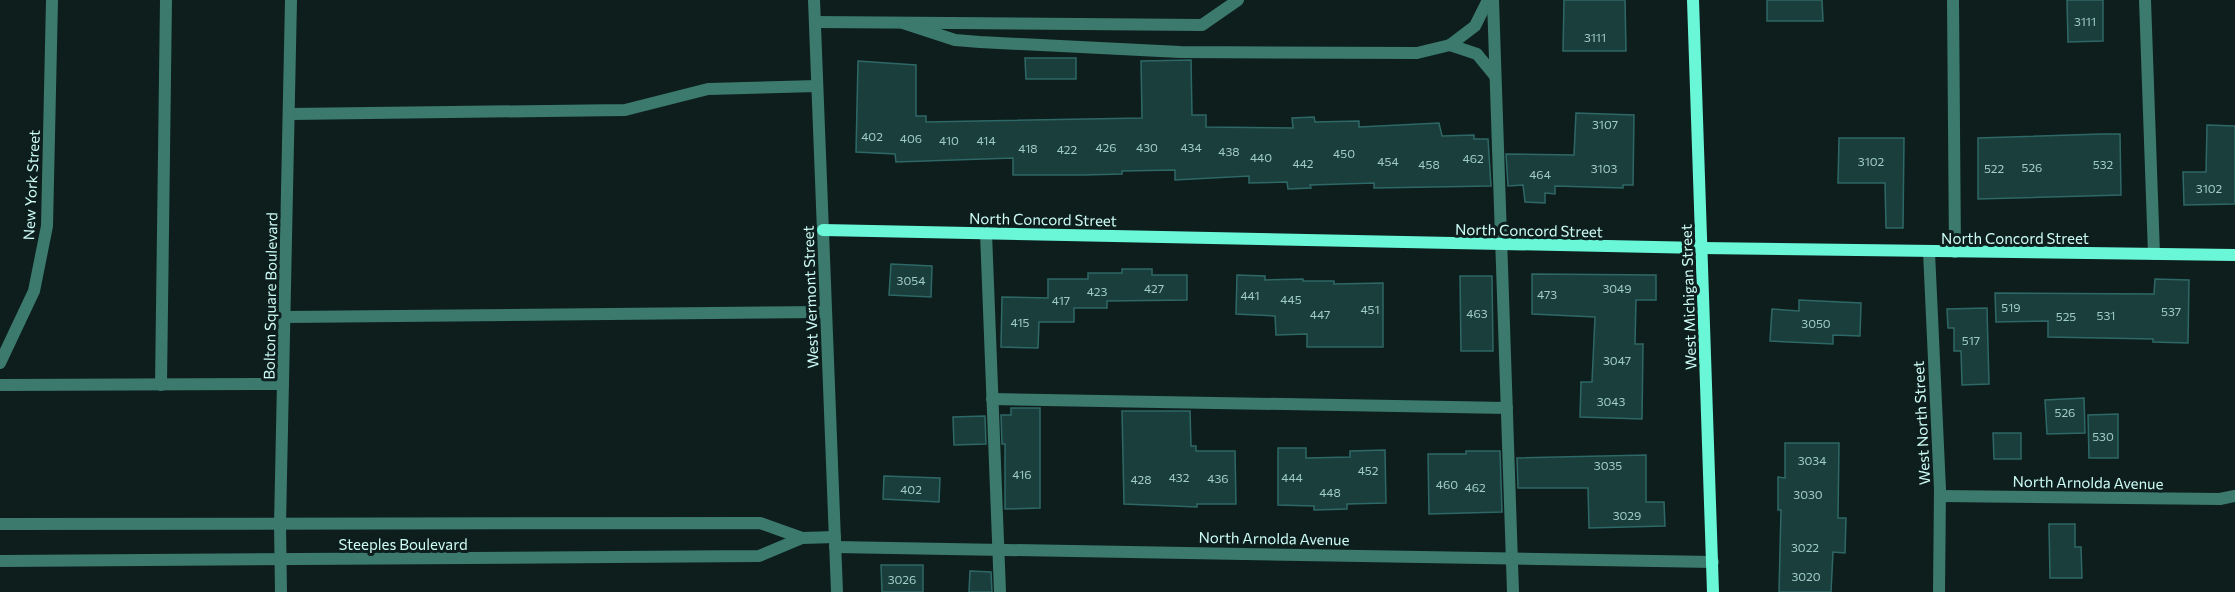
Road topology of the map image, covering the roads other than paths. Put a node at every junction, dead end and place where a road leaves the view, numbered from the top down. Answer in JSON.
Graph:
{"nodes":[{"id":1,"x":52,"y":0,"type":"edge"},
{"id":2,"x":166,"y":0,"type":"edge"},
{"id":3,"x":291,"y":0,"type":"edge"},
{"id":4,"x":814,"y":0,"type":"edge"},
{"id":5,"x":1238,"y":0,"type":"edge"},
{"id":6,"x":1488,"y":0,"type":"edge"},
{"id":7,"x":1493,"y":0,"type":"edge"},
{"id":8,"x":1693,"y":0,"type":"edge"},
{"id":9,"x":1953,"y":0,"type":"edge"},
{"id":10,"x":2145,"y":0,"type":"edge"},
{"id":11,"x":814,"y":22,"type":"junction"},
{"id":12,"x":903,"y":23,"type":"junction"},
{"id":13,"x":1450,"y":45,"type":"junction"},
{"id":14,"x":1495,"y":76,"type":"junction"},
{"id":15,"x":817,"y":86,"type":"junction"},
{"id":16,"x":289,"y":114,"type":"junction"},
{"id":17,"x":823,"y":230,"type":"junction"},
{"id":18,"x":986,"y":233,"type":"junction"},
{"id":19,"x":1501,"y":244,"type":"junction"},
{"id":20,"x":1702,"y":248,"type":"junction"},
{"id":21,"x":1929,"y":252,"type":"junction"},
{"id":22,"x":1955,"y":252,"type":"junction"},
{"id":23,"x":2154,"y":254,"type":"junction"},
{"id":24,"x":2235,"y":255,"type":"edge"},
{"id":25,"x":826,"y":312,"type":"junction"},
{"id":26,"x":285,"y":317,"type":"junction"},
{"id":27,"x":0,"y":363,"type":"edge"},
{"id":28,"x":284,"y":384,"type":"junction"},
{"id":29,"x":0,"y":385,"type":"edge"},
{"id":30,"x":161,"y":385,"type":"junction"},
{"id":31,"x":992,"y":399,"type":"junction"},
{"id":32,"x":1507,"y":408,"type":"junction"},
{"id":33,"x":1940,"y":496,"type":"junction"},
{"id":34,"x":2235,"y":496,"type":"edge"},
{"id":35,"x":0,"y":524,"type":"edge"},
{"id":36,"x":280,"y":525,"type":"junction"},
{"id":37,"x":802,"y":538,"type":"junction"},
{"id":38,"x":835,"y":542,"type":"junction"},
{"id":39,"x":998,"y":549,"type":"junction"},
{"id":40,"x":1512,"y":558,"type":"junction"},
{"id":41,"x":280,"y":560,"type":"junction"},
{"id":42,"x":0,"y":561,"type":"edge"},
{"id":43,"x":1713,"y":562,"type":"junction"},
{"id":44,"x":281,"y":592,"type":"edge"},
{"id":45,"x":837,"y":592,"type":"edge"},
{"id":46,"x":1000,"y":592,"type":"edge"},
{"id":47,"x":1513,"y":592,"type":"edge"},
{"id":48,"x":1713,"y":592,"type":"edge"},
{"id":49,"x":1939,"y":592,"type":"edge"}],
"edges":[{"from":1,"to":27,"type":"street","name":"New York Street"},
{"from":2,"to":30,"type":"street"},
{"from":3,"to":16,"type":"street","name":"Bolton Square Boulevard"},
{"from":4,"to":11,"type":"street","name":"West Vermont Street"},
{"from":5,"to":12,"type":"street"},
{"from":6,"to":13,"type":"street"},
{"from":7,"to":14,"type":"street"},
{"from":8,"to":20,"type":"main road","name":"West Michigan Street"},
{"from":9,"to":22,"type":"street"},
{"from":10,"to":23,"type":"street"},
{"from":11,"to":12,"type":"street"},
{"from":11,"to":15,"type":"street","name":"West Vermont Street"},
{"from":12,"to":13,"type":"street"},
{"from":13,"to":14,"type":"street"},
{"from":14,"to":19,"type":"street"},
{"from":15,"to":16,"type":"street"},
{"from":15,"to":17,"type":"street","name":"West Vermont Street"},
{"from":16,"to":26,"type":"street","name":"Bolton Square Boulevard"},
{"from":17,"to":18,"type":"main road","name":"North Concord Street"},
{"from":17,"to":25,"type":"street","name":"West Vermont Street"},
{"from":18,"to":19,"type":"main road","name":"North Concord Street"},
{"from":18,"to":31,"type":"street"},
{"from":19,"to":20,"type":"main road","name":"North Concord Street"},
{"from":19,"to":32,"type":"street"},
{"from":20,"to":21,"type":"main road","name":"North Concord Street"},
{"from":20,"to":43,"type":"main road","name":"West Michigan Street"},
{"from":21,"to":22,"type":"main road","name":"North Concord Street"},
{"from":21,"to":33,"type":"street","name":"West North Street"},
{"from":22,"to":23,"type":"main road","name":"North Concord Street"},
{"from":23,"to":24,"type":"main road","name":"North Concord Street"},
{"from":25,"to":26,"type":"street"},
{"from":25,"to":38,"type":"street","name":"West Vermont Street"},
{"from":26,"to":28,"type":"street","name":"Bolton Square Boulevard"},
{"from":28,"to":30,"type":"street"},
{"from":28,"to":36,"type":"street","name":"Bolton Square Boulevard"},
{"from":29,"to":30,"type":"street"},
{"from":31,"to":32,"type":"street"},
{"from":31,"to":39,"type":"street"},
{"from":32,"to":40,"type":"street"},
{"from":33,"to":34,"type":"street","name":"North Arnolda Avenue"},
{"from":33,"to":49,"type":"street","name":"West North Street"},
{"from":35,"to":36,"type":"street","name":"Steeples Boulevard"},
{"from":36,"to":37,"type":"street","name":"Steeples Boulevard"},
{"from":36,"to":41,"type":"street","name":"Bolton Square Boulevard"},
{"from":37,"to":38,"type":"street","name":"Steeples Boulevard"},
{"from":37,"to":41,"type":"street","name":"Steeples Boulevard"},
{"from":38,"to":39,"type":"street","name":"North Arnolda Avenue"},
{"from":38,"to":45,"type":"street","name":"West Vermont Street"},
{"from":39,"to":40,"type":"street","name":"North Arnolda Avenue"},
{"from":39,"to":46,"type":"street"},
{"from":40,"to":43,"type":"street","name":"North Arnolda Avenue"},
{"from":40,"to":47,"type":"street"},
{"from":41,"to":42,"type":"street","name":"Steeples Boulevard"},
{"from":41,"to":44,"type":"street","name":"Bolton Square Boulevard"},
{"from":43,"to":48,"type":"main road","name":"West Michigan Street"}]}
